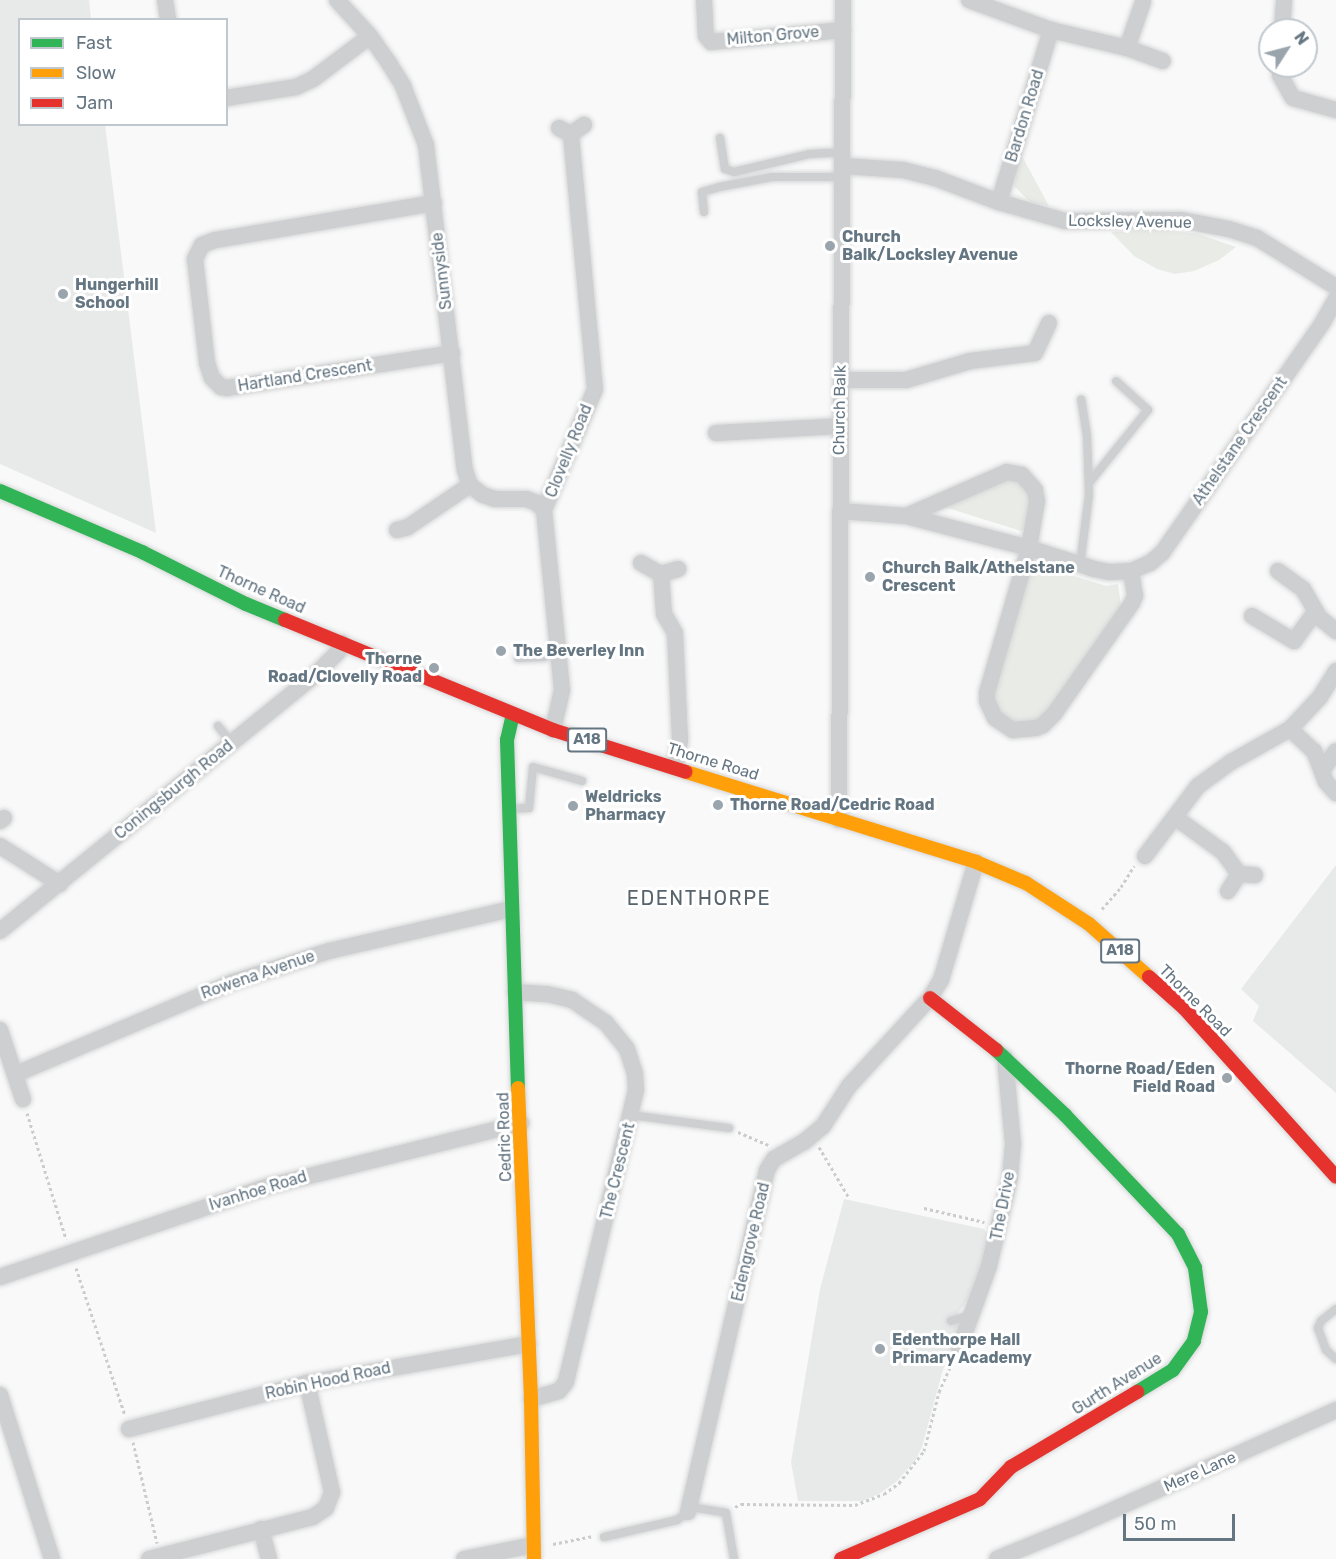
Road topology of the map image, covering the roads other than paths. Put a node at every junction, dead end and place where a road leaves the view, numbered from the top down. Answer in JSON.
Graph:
{"nodes":[{"id":1,"x":165,"y":0,"type":"edge"},
{"id":2,"x":337,"y":0,"type":"edge"},
{"id":3,"x":704,"y":0,"type":"edge"},
{"id":4,"x":843,"y":0,"type":"edge"},
{"id":5,"x":969,"y":0,"type":"edge"},
{"id":6,"x":1284,"y":0,"type":"edge"},
{"id":7,"x":1143,"y":2,"type":"dead end"},
{"id":8,"x":168,"y":18,"type":"edge"},
{"id":9,"x":1283,"y":18,"type":"edge"},
{"id":10,"x":843,"y":30,"type":"junction"},
{"id":11,"x":1051,"y":30,"type":"junction"},
{"id":12,"x":370,"y":36,"type":"junction"},
{"id":13,"x":1126,"y":48,"type":"junction"},
{"id":14,"x":1163,"y":61,"type":"dead end"},
{"id":15,"x":1282,"y":78,"type":"edge"},
{"id":16,"x":228,"y":98,"type":"edge"},
{"id":17,"x":1336,"y":110,"type":"edge"},
{"id":18,"x":571,"y":129,"type":"dead end"},
{"id":19,"x":720,"y":138,"type":"dead end"},
{"id":20,"x":843,"y":165,"type":"junction"},
{"id":21,"x":999,"y":202,"type":"junction"},
{"id":22,"x":434,"y":203,"type":"junction"},
{"id":23,"x":704,"y":212,"type":"dead end"},
{"id":24,"x":1336,"y":287,"type":"edge"},
{"id":25,"x":1336,"y":299,"type":"edge"},
{"id":26,"x":1049,"y":323,"type":"dead end"},
{"id":27,"x":452,"y":353,"type":"junction"},
{"id":28,"x":841,"y":380,"type":"junction"},
{"id":29,"x":1116,"y":381,"type":"dead end"},
{"id":30,"x":1081,"y":399,"type":"dead end"},
{"id":31,"x":840,"y":426,"type":"junction"},
{"id":32,"x":716,"y":433,"type":"dead end"},
{"id":33,"x":1089,"y":483,"type":"junction"},
{"id":34,"x":470,"y":485,"type":"junction"},
{"id":35,"x":0,"y":491,"type":"edge"},
{"id":36,"x":544,"y":510,"type":"junction"},
{"id":37,"x":840,"y":511,"type":"junction"},
{"id":38,"x":906,"y":516,"type":"junction"},
{"id":39,"x":397,"y":530,"type":"dead end"},
{"id":40,"x":1029,"y":548,"type":"junction"},
{"id":41,"x":641,"y":563,"type":"dead end"},
{"id":42,"x":1080,"y":565,"type":"junction"},
{"id":43,"x":678,"y":569,"type":"dead end"},
{"id":44,"x":1131,"y":571,"type":"junction"},
{"id":45,"x":1278,"y":571,"type":"dead end"},
{"id":46,"x":661,"y":574,"type":"junction"},
{"id":47,"x":1315,"y":612,"type":"junction"},
{"id":48,"x":1252,"y":616,"type":"dead end"},
{"id":49,"x":1336,"y":631,"type":"edge"},
{"id":50,"x":342,"y":643,"type":"junction"},
{"id":51,"x":558,"y":646,"type":"junction"},
{"id":52,"x":519,"y":658,"type":"dead end"},
{"id":53,"x":1336,"y":670,"type":"edge"},
{"id":54,"x":513,"y":714,"type":"junction"},
{"id":55,"x":218,"y":726,"type":"dead end"},
{"id":56,"x":1290,"y":729,"type":"junction"},
{"id":57,"x":553,"y":730,"type":"junction"},
{"id":58,"x":232,"y":742,"type":"junction"},
{"id":59,"x":1336,"y":751,"type":"edge"},
{"id":60,"x":675,"y":768,"type":"junction"},
{"id":61,"x":1322,"y":771,"type":"junction"},
{"id":62,"x":582,"y":782,"type":"dead end"},
{"id":63,"x":1336,"y":793,"type":"edge"},
{"id":64,"x":509,"y":809,"type":"junction"},
{"id":65,"x":1176,"y":818,"type":"junction"},
{"id":66,"x":839,"y":820,"type":"junction"},
{"id":67,"x":0,"y":846,"type":"edge"},
{"id":68,"x":1145,"y":856,"type":"road end"},
{"id":69,"x":976,"y":862,"type":"junction"},
{"id":70,"x":60,"y":884,"type":"junction"},
{"id":71,"x":1228,"y":891,"type":"dead end"},
{"id":72,"x":511,"y":909,"type":"junction"},
{"id":73,"x":0,"y":931,"type":"edge"},
{"id":74,"x":515,"y":992,"type":"junction"},
{"id":75,"x":930,"y":998,"type":"junction"},
{"id":76,"x":0,"y":1030,"type":"edge"},
{"id":77,"x":1005,"y":1057,"type":"junction"},
{"id":78,"x":16,"y":1074,"type":"junction"},
{"id":79,"x":1035,"y":1086,"type":"junction"},
{"id":80,"x":23,"y":1099,"type":"road end"},
{"id":81,"x":1009,"y":1102,"type":"junction"},
{"id":82,"x":631,"y":1115,"type":"junction"},
{"id":83,"x":521,"y":1123,"type":"junction"},
{"id":84,"x":729,"y":1128,"type":"road end"},
{"id":85,"x":1336,"y":1178,"type":"edge"},
{"id":86,"x":0,"y":1277,"type":"edge"},
{"id":87,"x":1336,"y":1309,"type":"edge"},
{"id":88,"x":972,"y":1314,"type":"junction"},
{"id":89,"x":951,"y":1321,"type":"dead end"},
{"id":90,"x":529,"y":1344,"type":"junction"},
{"id":91,"x":959,"y":1349,"type":"road end"},
{"id":92,"x":1336,"y":1359,"type":"edge"},
{"id":93,"x":307,"y":1383,"type":"junction"},
{"id":94,"x":0,"y":1395,"type":"edge"},
{"id":95,"x":531,"y":1399,"type":"junction"},
{"id":96,"x":1336,"y":1410,"type":"edge"},
{"id":97,"x":129,"y":1429,"type":"road end"},
{"id":98,"x":689,"y":1510,"type":"junction"},
{"id":99,"x":261,"y":1528,"type":"junction"},
{"id":100,"x":604,"y":1537,"type":"road end"},
{"id":101,"x":534,"y":1552,"type":"edge"},
{"id":102,"x":155,"y":1558,"type":"edge"},
{"id":103,"x":52,"y":1559,"type":"edge"},
{"id":104,"x":269,"y":1559,"type":"edge"},
{"id":105,"x":464,"y":1559,"type":"edge"},
{"id":106,"x":734,"y":1559,"type":"edge"},
{"id":107,"x":842,"y":1559,"type":"edge"},
{"id":108,"x":997,"y":1559,"type":"edge"}],
"edges":[{"from":1,"to":8,"type":"street"},
{"from":2,"to":12,"type":"street","name":"Sunnyside"},
{"from":3,"to":10,"type":"street","name":"Milton Grove"},
{"from":4,"to":10,"type":"street","name":"Church Balk"},
{"from":5,"to":11,"type":"street"},
{"from":6,"to":9,"type":"street"},
{"from":7,"to":13,"type":"street"},
{"from":10,"to":20,"type":"street","name":"Church Balk"},
{"from":11,"to":13,"type":"street"},
{"from":11,"to":21,"type":"street","name":"Bardon Road"},
{"from":12,"to":16,"type":"street"},
{"from":12,"to":22,"type":"street","name":"Sunnyside"},
{"from":13,"to":14,"type":"street"},
{"from":15,"to":17,"type":"street"},
{"from":18,"to":36,"type":"street","name":"Clovelly Road"},
{"from":19,"to":20,"type":"lane"},
{"from":20,"to":21,"type":"street","name":"Locksley Avenue"},
{"from":20,"to":23,"type":"lane"},
{"from":20,"to":28,"type":"street","name":"Church Balk"},
{"from":21,"to":24,"type":"street","name":"Locksley Avenue"},
{"from":22,"to":27,"type":"street","name":"Sunnyside"},
{"from":22,"to":27,"type":"street","name":"Hartland Crescent"},
{"from":25,"to":44,"type":"street","name":"Athelstane Crescent"},
{"from":26,"to":28,"type":"street"},
{"from":27,"to":34,"type":"street","name":"Sunnyside"},
{"from":28,"to":31,"type":"street","name":"Church Balk"},
{"from":29,"to":33,"type":"lane"},
{"from":30,"to":33,"type":"lane"},
{"from":31,"to":32,"type":"street"},
{"from":31,"to":37,"type":"street","name":"Church Balk"},
{"from":33,"to":42,"type":"lane"},
{"from":34,"to":36,"type":"street"},
{"from":34,"to":39,"type":"street"},
{"from":35,"to":50,"type":"street","name":"Thorne Road","number":"A18"},
{"from":36,"to":51,"type":"street","name":"Clovelly Road"},
{"from":37,"to":38,"type":"street"},
{"from":37,"to":66,"type":"street","name":"Church Balk"},
{"from":38,"to":40,"type":"street"},
{"from":38,"to":40,"type":"street"},
{"from":40,"to":42,"type":"street"},
{"from":40,"to":44,"type":"street"},
{"from":41,"to":46,"type":"street"},
{"from":42,"to":44,"type":"street"},
{"from":43,"to":46,"type":"street"},
{"from":45,"to":47,"type":"street"},
{"from":46,"to":60,"type":"street"},
{"from":47,"to":48,"type":"street"},
{"from":47,"to":49,"type":"street"},
{"from":50,"to":54,"type":"street","name":"Thorne Road","number":"A18"},
{"from":50,"to":58,"type":"street","name":"Coningsburgh Road"},
{"from":51,"to":52,"type":"lane"},
{"from":51,"to":57,"type":"street","name":"Clovelly Road"},
{"from":53,"to":56,"type":"street"},
{"from":54,"to":57,"type":"street","name":"Thorne Road","number":"A18"},
{"from":54,"to":64,"type":"street","name":"Cedric Road"},
{"from":55,"to":58,"type":"lane"},
{"from":56,"to":61,"type":"street"},
{"from":56,"to":65,"type":"street"},
{"from":57,"to":60,"type":"street","name":"Thorne Road","number":"A18"},
{"from":58,"to":70,"type":"street","name":"Coningsburgh Road"},
{"from":59,"to":61,"type":"street"},
{"from":60,"to":66,"type":"street","name":"Thorne Road","number":"A18"},
{"from":61,"to":63,"type":"street"},
{"from":62,"to":64,"type":"lane"},
{"from":64,"to":72,"type":"street","name":"Cedric Road"},
{"from":65,"to":68,"type":"street"},
{"from":65,"to":71,"type":"street"},
{"from":66,"to":69,"type":"street","name":"Thorne Road","number":"A18"},
{"from":67,"to":70,"type":"street"},
{"from":69,"to":75,"type":"street","name":"Edengrove Road"},
{"from":69,"to":85,"type":"street","name":"Thorne Road","number":"A18"},
{"from":70,"to":73,"type":"street","name":"Coningsburgh Road"},
{"from":72,"to":74,"type":"street","name":"Cedric Road"},
{"from":72,"to":78,"type":"street","name":"Rowena Avenue"},
{"from":74,"to":82,"type":"street","name":"The Crescent"},
{"from":74,"to":83,"type":"street","name":"Cedric Road"},
{"from":75,"to":77,"type":"street","name":"Gurth Avenue"},
{"from":75,"to":98,"type":"street","name":"Edengrove Road"},
{"from":76,"to":78,"type":"street"},
{"from":77,"to":79,"type":"street","name":"Gurth Avenue"},
{"from":77,"to":81,"type":"street","name":"The Drive"},
{"from":78,"to":80,"type":"street"},
{"from":79,"to":81,"type":"street"},
{"from":79,"to":107,"type":"street","name":"Gurth Avenue"},
{"from":81,"to":88,"type":"street","name":"The Drive"},
{"from":82,"to":84,"type":"lane"},
{"from":82,"to":95,"type":"street","name":"The Crescent"},
{"from":83,"to":86,"type":"street","name":"Ivanhoe Road"},
{"from":83,"to":90,"type":"street","name":"Cedric Road"},
{"from":87,"to":92,"type":"lane"},
{"from":88,"to":89,"type":"lane"},
{"from":88,"to":91,"type":"street","name":"The Drive"},
{"from":90,"to":93,"type":"street","name":"Robin Hood Road"},
{"from":90,"to":95,"type":"street","name":"Cedric Road"},
{"from":93,"to":97,"type":"street","name":"Robin Hood Road"},
{"from":93,"to":99,"type":"street"},
{"from":94,"to":103,"type":"street"},
{"from":95,"to":101,"type":"street","name":"Cedric Road"},
{"from":96,"to":108,"type":"street","name":"Mere Lane"},
{"from":98,"to":100,"type":"lane"},
{"from":98,"to":106,"type":"lane"},
{"from":99,"to":102,"type":"street"},
{"from":99,"to":104,"type":"street"},
{"from":101,"to":105,"type":"street"}]}
